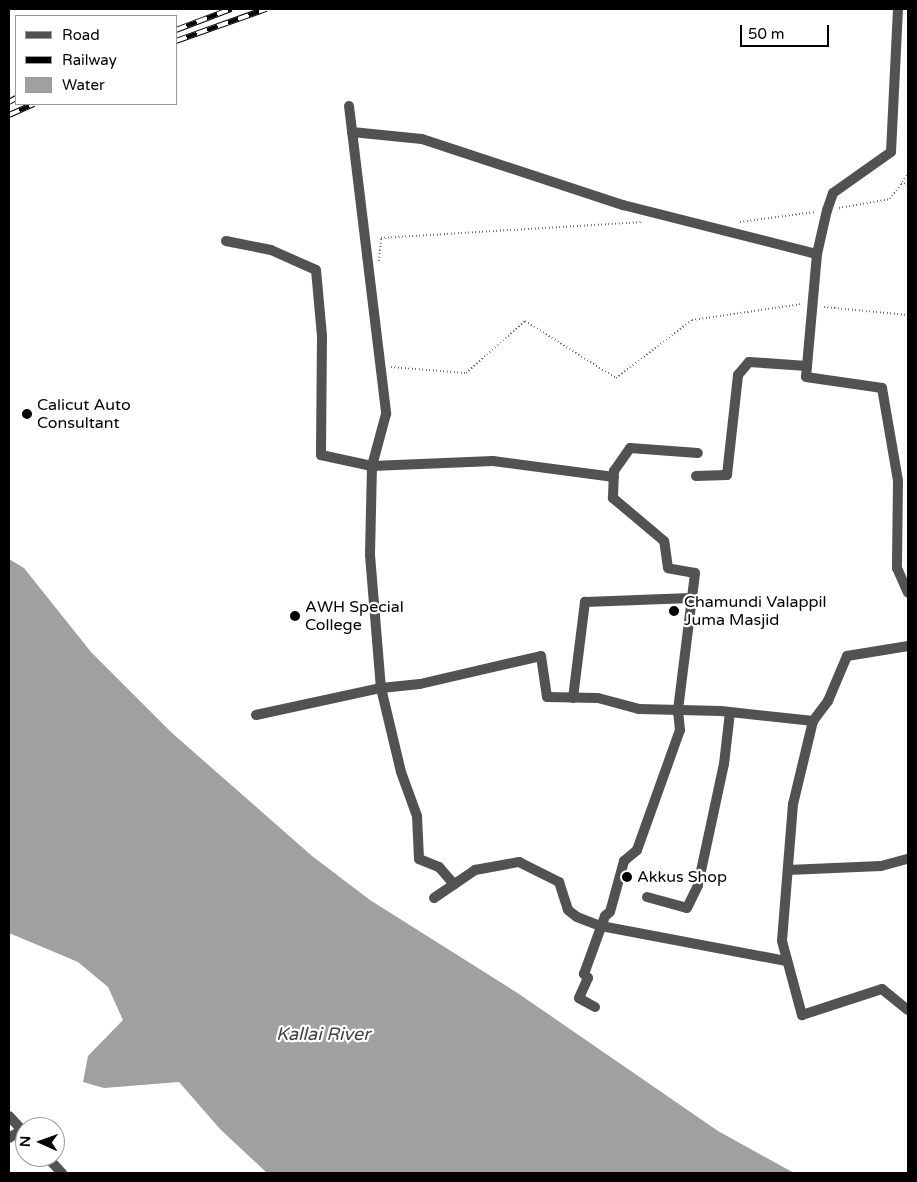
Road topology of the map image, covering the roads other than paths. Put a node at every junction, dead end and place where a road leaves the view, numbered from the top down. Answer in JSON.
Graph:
{"nodes":[{"id":1,"x":898,"y":9,"type":"edge"},
{"id":2,"x":349,"y":106,"type":"dead end"},
{"id":3,"x":352,"y":132,"type":"junction"},
{"id":4,"x":226,"y":241,"type":"dead end"},
{"id":5,"x":817,"y":254,"type":"junction"},
{"id":6,"x":807,"y":366,"type":"junction"},
{"id":7,"x":698,"y":453,"type":"dead end"},
{"id":8,"x":372,"y":466,"type":"junction"},
{"id":9,"x":614,"y":476,"type":"junction"},
{"id":10,"x":696,"y":476,"type":"dead end"},
{"id":11,"x":908,"y":540,"type":"edge"},
{"id":12,"x":897,"y":542,"type":"junction"},
{"id":13,"x":908,"y":593,"type":"edge"},
{"id":14,"x":691,"y":598,"type":"junction"},
{"id":15,"x":908,"y":646,"type":"edge"},
{"id":16,"x":381,"y":688,"type":"junction"},
{"id":17,"x":573,"y":698,"type":"junction"},
{"id":18,"x":678,"y":710,"type":"junction"},
{"id":19,"x":730,"y":712,"type":"junction"},
{"id":20,"x":256,"y":715,"type":"dead end"},
{"id":21,"x":812,"y":721,"type":"junction"},
{"id":22,"x":908,"y":860,"type":"edge"},
{"id":23,"x":788,"y":870,"type":"junction"},
{"id":24,"x":454,"y":884,"type":"junction"},
{"id":25,"x":647,"y":897,"type":"dead end"},
{"id":26,"x":434,"y":898,"type":"dead end"},
{"id":27,"x":601,"y":926,"type":"junction"},
{"id":28,"x":787,"y":961,"type":"junction"},
{"id":29,"x":595,"y":1007,"type":"dead end"},
{"id":30,"x":908,"y":1010,"type":"edge"}],
"edges":[{"from":1,"to":5,"type":"street"},
{"from":2,"to":3,"type":"street"},
{"from":3,"to":5,"type":"street"},
{"from":3,"to":8,"type":"street"},
{"from":4,"to":8,"type":"street"},
{"from":5,"to":6,"type":"street"},
{"from":6,"to":10,"type":"street"},
{"from":6,"to":12,"type":"street"},
{"from":7,"to":9,"type":"street"},
{"from":8,"to":9,"type":"street"},
{"from":8,"to":16,"type":"street"},
{"from":9,"to":14,"type":"street"},
{"from":11,"to":12,"type":"street"},
{"from":12,"to":13,"type":"street"},
{"from":14,"to":17,"type":"street"},
{"from":14,"to":18,"type":"street"},
{"from":15,"to":21,"type":"street"},
{"from":16,"to":17,"type":"street"},
{"from":16,"to":20,"type":"street"},
{"from":16,"to":24,"type":"street"},
{"from":17,"to":18,"type":"street"},
{"from":18,"to":19,"type":"street"},
{"from":18,"to":27,"type":"street"},
{"from":19,"to":21,"type":"street"},
{"from":19,"to":25,"type":"street"},
{"from":21,"to":23,"type":"street"},
{"from":22,"to":23,"type":"street"},
{"from":23,"to":28,"type":"street"},
{"from":24,"to":26,"type":"street"},
{"from":24,"to":27,"type":"street"},
{"from":27,"to":28,"type":"street"},
{"from":27,"to":29,"type":"street"},
{"from":28,"to":30,"type":"street"}]}
